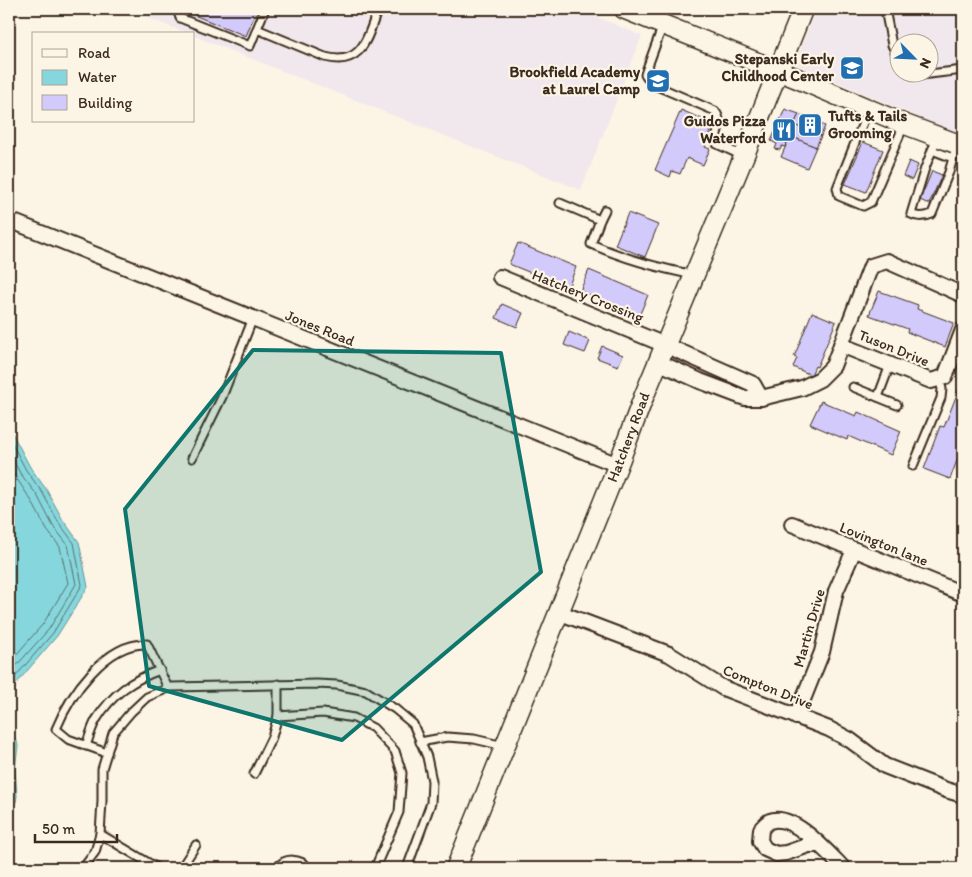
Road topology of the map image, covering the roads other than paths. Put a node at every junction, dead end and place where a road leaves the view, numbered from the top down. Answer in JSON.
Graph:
{"nodes":[{"id":1,"x":177,"y":9,"type":"edge"},
{"id":2,"x":265,"y":9,"type":"edge"},
{"id":3,"x":378,"y":9,"type":"edge"},
{"id":4,"x":624,"y":9,"type":"edge"},
{"id":5,"x":803,"y":9,"type":"edge"},
{"id":6,"x":885,"y":9,"type":"edge"},
{"id":7,"x":664,"y":25,"type":"junction"},
{"id":8,"x":257,"y":29,"type":"junction"},
{"id":9,"x":890,"y":35,"type":"edge"},
{"id":10,"x":778,"y":70,"type":"junction"},
{"id":11,"x":963,"y":70,"type":"edge"},
{"id":12,"x":940,"y":73,"type":"edge"},
{"id":13,"x":868,"y":110,"type":"junction"},
{"id":14,"x":904,"y":124,"type":"junction"},
{"id":15,"x":935,"y":143,"type":"junction"},
{"id":16,"x":958,"y":149,"type":"edge"},
{"id":17,"x":744,"y":156,"type":"junction"},
{"id":18,"x":560,"y":203,"type":"dead end"},
{"id":19,"x":605,"y":210,"type":"dead end"},
{"id":20,"x":9,"y":220,"type":"edge"},
{"id":21,"x":600,"y":220,"type":"junction"},
{"id":22,"x":694,"y":275,"type":"junction"},
{"id":23,"x":500,"y":277,"type":"dead end"},
{"id":24,"x":963,"y":295,"type":"edge"},
{"id":25,"x":253,"y":318,"type":"junction"},
{"id":26,"x":963,"y":330,"type":"edge"},
{"id":27,"x":841,"y":345,"type":"junction"},
{"id":28,"x":662,"y":353,"type":"junction"},
{"id":29,"x":890,"y":365,"type":"junction"},
{"id":30,"x":939,"y":378,"type":"junction"},
{"id":31,"x":853,"y":387,"type":"dead end"},
{"id":32,"x":878,"y":397,"type":"junction"},
{"id":33,"x":898,"y":405,"type":"dead end"},
{"id":34,"x":192,"y":458,"type":"dead end"},
{"id":35,"x":618,"y":466,"type":"junction"},
{"id":36,"x":913,"y":466,"type":"dead end"},
{"id":37,"x":792,"y":524,"type":"dead end"},
{"id":38,"x":854,"y":550,"type":"junction"},
{"id":39,"x":963,"y":594,"type":"edge"},
{"id":40,"x":558,"y":612,"type":"junction"},
{"id":41,"x":160,"y":670,"type":"junction"},
{"id":42,"x":278,"y":684,"type":"junction"},
{"id":43,"x":168,"y":688,"type":"junction"},
{"id":44,"x":278,"y":716,"type":"junction"},
{"id":45,"x":796,"y":717,"type":"junction"},
{"id":46,"x":420,"y":742,"type":"junction"},
{"id":47,"x":86,"y":746,"type":"junction"},
{"id":48,"x":505,"y":746,"type":"junction"},
{"id":49,"x":107,"y":753,"type":"junction"},
{"id":50,"x":254,"y":774,"type":"dead end"},
{"id":51,"x":963,"y":795,"type":"edge"},
{"id":52,"x":100,"y":834,"type":"junction"},
{"id":53,"x":196,"y":845,"type":"dead end"},
{"id":54,"x":820,"y":845,"type":"dead end"},
{"id":55,"x":83,"y":868,"type":"edge"},
{"id":56,"x":157,"y":868,"type":"edge"},
{"id":57,"x":181,"y":868,"type":"edge"},
{"id":58,"x":277,"y":868,"type":"edge"},
{"id":59,"x":309,"y":868,"type":"edge"},
{"id":60,"x":375,"y":868,"type":"edge"},
{"id":61,"x":407,"y":868,"type":"edge"},
{"id":62,"x":456,"y":868,"type":"edge"},
{"id":63,"x":843,"y":868,"type":"edge"}],
"edges":[{"from":1,"to":8,"type":"lane"},
{"from":2,"to":8,"type":"lane"},
{"from":3,"to":8,"type":"lane"},
{"from":4,"to":7,"type":"street"},
{"from":5,"to":10,"type":"street","name":"Hatchery Road"},
{"from":6,"to":9,"type":"lane"},
{"from":7,"to":10,"type":"street"},
{"from":7,"to":17,"type":"lane"},
{"from":10,"to":13,"type":"street"},
{"from":10,"to":17,"type":"street","name":"Hatchery Road"},
{"from":11,"to":12,"type":"lane"},
{"from":13,"to":14,"type":"street"},
{"from":13,"to":14,"type":"lane"},
{"from":14,"to":15,"type":"street"},
{"from":15,"to":16,"type":"street"},
{"from":15,"to":16,"type":"lane"},
{"from":17,"to":22,"type":"street","name":"Hatchery Road"},
{"from":18,"to":21,"type":"lane"},
{"from":19,"to":21,"type":"lane"},
{"from":20,"to":25,"type":"street","name":"Jones Road"},
{"from":21,"to":22,"type":"lane"},
{"from":22,"to":28,"type":"street","name":"Hatchery Road"},
{"from":23,"to":28,"type":"street","name":"Hatchery Crossing"},
{"from":24,"to":27,"type":"street","name":"Tuson Drive"},
{"from":25,"to":34,"type":"lane"},
{"from":25,"to":35,"type":"street","name":"Jones Road"},
{"from":26,"to":30,"type":"street","name":"Tuson Drive"},
{"from":27,"to":28,"type":"street","name":"Tuson Drive"},
{"from":27,"to":29,"type":"street","name":"Tuson Drive"},
{"from":28,"to":35,"type":"street","name":"Hatchery Road"},
{"from":29,"to":30,"type":"street","name":"Tuson Drive"},
{"from":29,"to":32,"type":"lane"},
{"from":30,"to":36,"type":"lane"},
{"from":31,"to":32,"type":"lane"},
{"from":32,"to":33,"type":"lane"},
{"from":35,"to":40,"type":"street","name":"Hatchery Road"},
{"from":37,"to":38,"type":"street","name":"Lovington lane"},
{"from":38,"to":39,"type":"street","name":"Lovington lane"},
{"from":38,"to":45,"type":"street","name":"Martin Drive"},
{"from":40,"to":45,"type":"street","name":"Compton Drive"},
{"from":40,"to":48,"type":"street","name":"Hatchery Road"},
{"from":41,"to":43,"type":"lane"},
{"from":41,"to":47,"type":"lane"},
{"from":41,"to":47,"type":"lane"},
{"from":42,"to":43,"type":"lane"},
{"from":42,"to":44,"type":"lane"},
{"from":42,"to":46,"type":"lane"},
{"from":43,"to":49,"type":"lane"},
{"from":44,"to":50,"type":"lane"},
{"from":44,"to":60,"type":"lane"},
{"from":45,"to":51,"type":"street","name":"Compton Drive"},
{"from":46,"to":48,"type":"lane"},
{"from":46,"to":61,"type":"lane"},
{"from":47,"to":49,"type":"lane"},
{"from":48,"to":62,"type":"street","name":"Hatchery Road"},
{"from":49,"to":52,"type":"lane"},
{"from":52,"to":55,"type":"lane"},
{"from":52,"to":56,"type":"lane"},
{"from":53,"to":57,"type":"lane"},
{"from":54,"to":63,"type":"street"},
{"from":58,"to":59,"type":"lane"}]}
